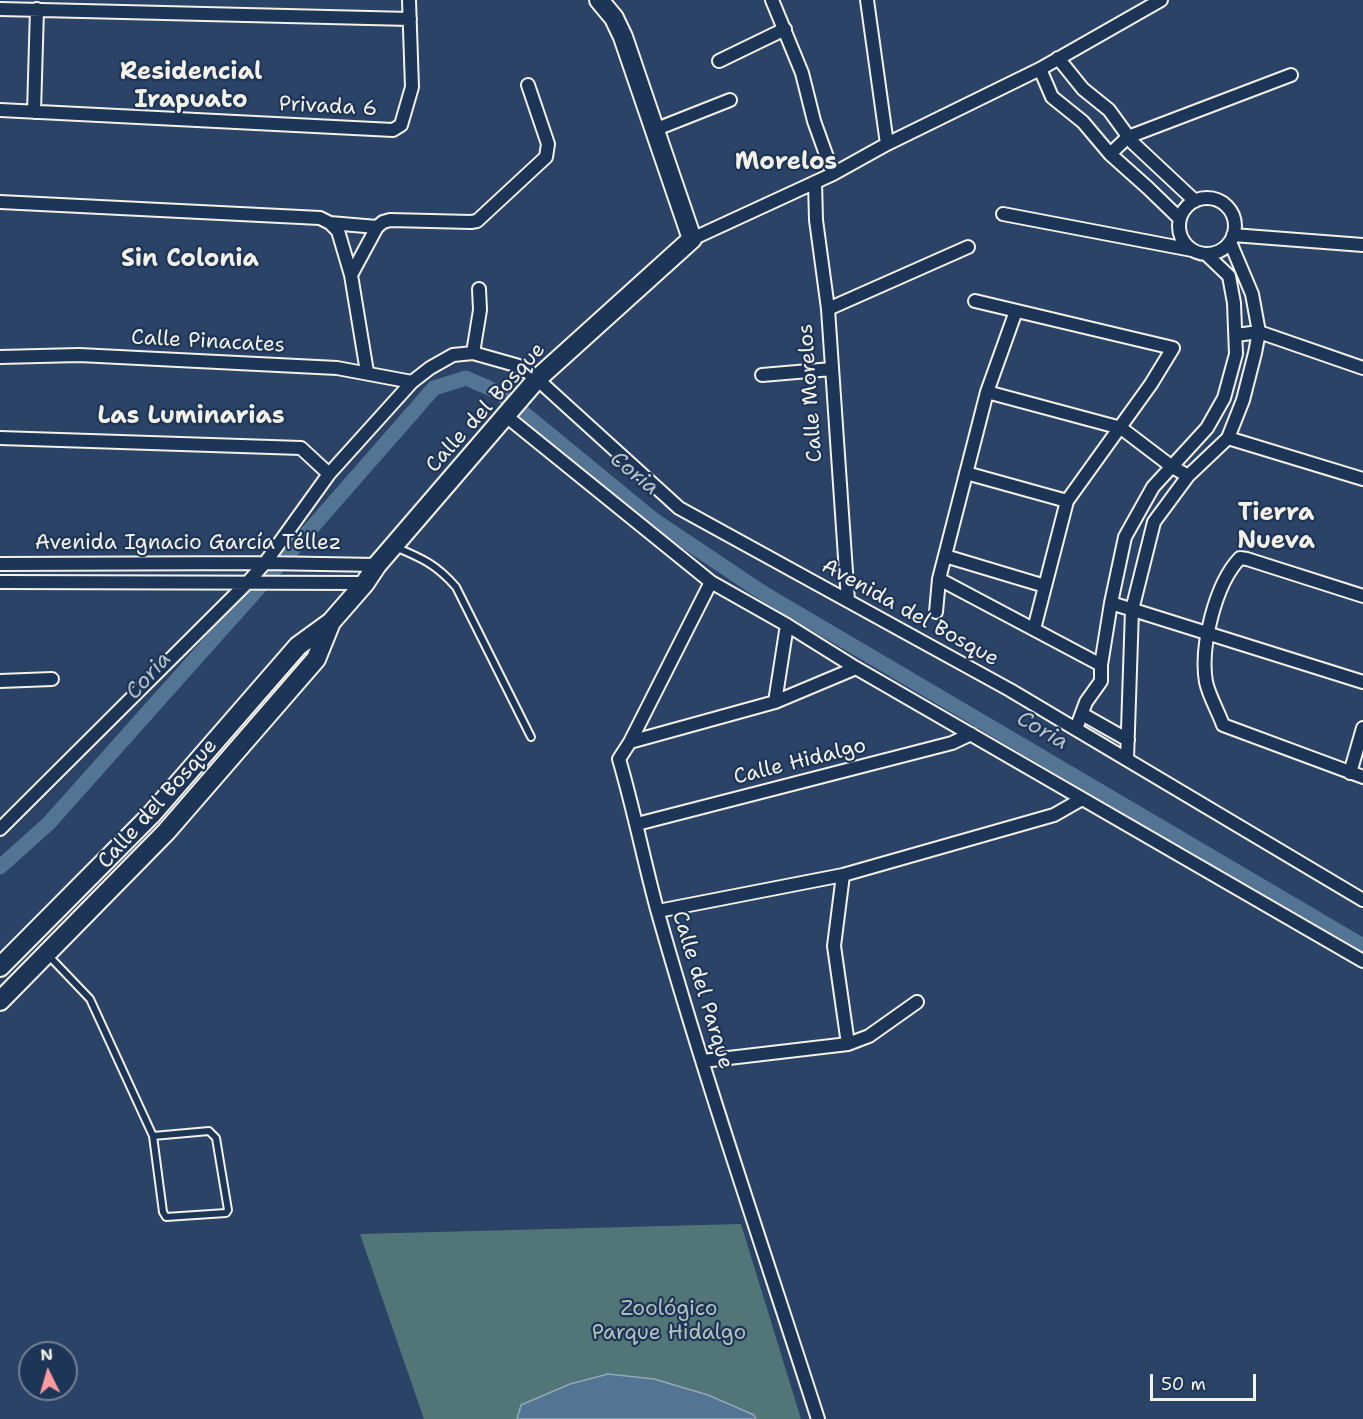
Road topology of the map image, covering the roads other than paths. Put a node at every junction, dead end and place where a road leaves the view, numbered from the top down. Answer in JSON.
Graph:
{"nodes":[{"id":1,"x":409,"y":0,"type":"edge"},
{"id":2,"x":599,"y":0,"type":"edge"},
{"id":3,"x":772,"y":0,"type":"edge"},
{"id":4,"x":867,"y":0,"type":"edge"},
{"id":5,"x":1161,"y":0,"type":"edge"},
{"id":6,"x":20,"y":5,"type":"edge"},
{"id":7,"x":0,"y":9,"type":"edge"},
{"id":8,"x":37,"y":9,"type":"junction"},
{"id":9,"x":410,"y":19,"type":"junction"},
{"id":10,"x":785,"y":30,"type":"junction"},
{"id":11,"x":1058,"y":58,"type":"junction"},
{"id":12,"x":719,"y":61,"type":"dead end"},
{"id":13,"x":1040,"y":69,"type":"junction"},
{"id":14,"x":1291,"y":75,"type":"dead end"},
{"id":15,"x":528,"y":85,"type":"dead end"},
{"id":16,"x":730,"y":100,"type":"dead end"},
{"id":17,"x":0,"y":110,"type":"edge"},
{"id":18,"x":34,"y":112,"type":"junction"},
{"id":19,"x":654,"y":130,"type":"junction"},
{"id":20,"x":1128,"y":136,"type":"junction"},
{"id":21,"x":887,"y":144,"type":"junction"},
{"id":22,"x":1110,"y":154,"type":"junction"},
{"id":23,"x":833,"y":174,"type":"junction"},
{"id":24,"x":815,"y":182,"type":"junction"},
{"id":25,"x":1195,"y":201,"type":"junction"},
{"id":26,"x":0,"y":202,"type":"edge"},
{"id":27,"x":1003,"y":214,"type":"dead end"},
{"id":28,"x":1179,"y":218,"type":"junction"},
{"id":29,"x":330,"y":223,"type":"junction"},
{"id":30,"x":377,"y":227,"type":"junction"},
{"id":31,"x":692,"y":239,"type":"junction"},
{"id":32,"x":1232,"y":239,"type":"junction"},
{"id":33,"x":1363,"y":245,"type":"edge"},
{"id":34,"x":968,"y":247,"type":"dead end"},
{"id":35,"x":1192,"y":250,"type":"junction"},
{"id":36,"x":1206,"y":254,"type":"junction"},
{"id":37,"x":351,"y":275,"type":"junction"},
{"id":38,"x":479,"y":289,"type":"dead end"},
{"id":39,"x":975,"y":301,"type":"dead end"},
{"id":40,"x":828,"y":309,"type":"junction"},
{"id":41,"x":1016,"y":311,"type":"junction"},
{"id":42,"x":1259,"y":332,"type":"junction"},
{"id":43,"x":1236,"y":335,"type":"junction"},
{"id":44,"x":473,"y":353,"type":"junction"},
{"id":45,"x":0,"y":357,"type":"edge"},
{"id":46,"x":1363,"y":368,"type":"edge"},
{"id":47,"x":832,"y":369,"type":"junction"},
{"id":48,"x":367,"y":372,"type":"junction"},
{"id":49,"x":762,"y":375,"type":"dead end"},
{"id":50,"x":537,"y":379,"type":"junction"},
{"id":51,"x":412,"y":382,"type":"junction"},
{"id":52,"x":987,"y":392,"type":"junction"},
{"id":53,"x":514,"y":407,"type":"junction"},
{"id":54,"x":1121,"y":428,"type":"junction"},
{"id":55,"x":0,"y":438,"type":"edge"},
{"id":56,"x":1227,"y":438,"type":"junction"},
{"id":57,"x":1171,"y":466,"type":"junction"},
{"id":58,"x":966,"y":473,"type":"junction"},
{"id":59,"x":329,"y":474,"type":"junction"},
{"id":60,"x":1188,"y":476,"type":"junction"},
{"id":61,"x":1363,"y":479,"type":"edge"},
{"id":62,"x":1068,"y":501,"type":"junction"},
{"id":63,"x":393,"y":546,"type":"junction"},
{"id":64,"x":945,"y":556,"type":"junction"},
{"id":65,"x":265,"y":563,"type":"junction"},
{"id":66,"x":0,"y":564,"type":"edge"},
{"id":67,"x":377,"y":565,"type":"junction"},
{"id":68,"x":939,"y":579,"type":"junction"},
{"id":69,"x":0,"y":582,"type":"edge"},
{"id":70,"x":248,"y":582,"type":"junction"},
{"id":71,"x":711,"y":582,"type":"junction"},
{"id":72,"x":365,"y":583,"type":"junction"},
{"id":73,"x":1046,"y":586,"type":"junction"},
{"id":74,"x":1363,"y":596,"type":"edge"},
{"id":75,"x":848,"y":601,"type":"junction"},
{"id":76,"x":1111,"y":603,"type":"junction"},
{"id":77,"x":1132,"y":610,"type":"junction"},
{"id":78,"x":936,"y":612,"type":"dead end"},
{"id":79,"x":331,"y":622,"type":"junction"},
{"id":80,"x":787,"y":625,"type":"junction"},
{"id":81,"x":1034,"y":629,"type":"junction"},
{"id":82,"x":1206,"y":632,"type":"junction"},
{"id":83,"x":1101,"y":665,"type":"junction"},
{"id":84,"x":856,"y":669,"type":"junction"},
{"id":85,"x":52,"y":679,"type":"dead end"},
{"id":86,"x":0,"y":681,"type":"edge"},
{"id":87,"x":1363,"y":682,"type":"edge"},
{"id":88,"x":775,"y":702,"type":"junction"},
{"id":89,"x":1082,"y":714,"type":"junction"},
{"id":90,"x":1363,"y":728,"type":"edge"},
{"id":91,"x":1076,"y":729,"type":"junction"},
{"id":92,"x":971,"y":734,"type":"junction"},
{"id":93,"x":531,"y":737,"type":"dead end"},
{"id":94,"x":1128,"y":740,"type":"junction"},
{"id":95,"x":630,"y":742,"type":"junction"},
{"id":96,"x":1127,"y":759,"type":"junction"},
{"id":97,"x":1350,"y":773,"type":"junction"},
{"id":98,"x":1363,"y":777,"type":"edge"},
{"id":99,"x":1082,"y":799,"type":"junction"},
{"id":100,"x":637,"y":824,"type":"junction"},
{"id":101,"x":0,"y":829,"type":"edge"},
{"id":102,"x":843,"y":875,"type":"junction"},
{"id":103,"x":1363,"y":900,"type":"edge"},
{"id":104,"x":658,"y":911,"type":"junction"},
{"id":105,"x":47,"y":954,"type":"junction"},
{"id":106,"x":1363,"y":961,"type":"edge"},
{"id":107,"x":0,"y":967,"type":"edge"},
{"id":108,"x":0,"y":1001,"type":"edge"},
{"id":109,"x":917,"y":1002,"type":"dead end"},
{"id":110,"x":848,"y":1044,"type":"junction"},
{"id":111,"x":703,"y":1061,"type":"junction"},
{"id":112,"x":153,"y":1136,"type":"junction"},
{"id":113,"x":818,"y":1419,"type":"edge"}],
"edges":[{"from":1,"to":9,"type":"street"},
{"from":2,"to":19,"type":"street"},
{"from":3,"to":10,"type":"street"},
{"from":4,"to":21,"type":"street"},
{"from":5,"to":11,"type":"street"},
{"from":6,"to":7,"type":"street"},
{"from":6,"to":8,"type":"street"},
{"from":8,"to":9,"type":"street"},
{"from":8,"to":18,"type":"street"},
{"from":9,"to":18,"type":"street","name":"Privada 6"},
{"from":10,"to":12,"type":"street"},
{"from":10,"to":23,"type":"street"},
{"from":11,"to":13,"type":"street"},
{"from":11,"to":20,"type":"street"},
{"from":13,"to":21,"type":"street"},
{"from":13,"to":22,"type":"street"},
{"from":14,"to":20,"type":"street"},
{"from":15,"to":30,"type":"street"},
{"from":16,"to":19,"type":"street"},
{"from":17,"to":18,"type":"street","name":"Privada 6"},
{"from":19,"to":31,"type":"street"},
{"from":20,"to":22,"type":"street"},
{"from":20,"to":25,"type":"street"},
{"from":21,"to":23,"type":"street"},
{"from":22,"to":28,"type":"street"},
{"from":23,"to":24,"type":"street"},
{"from":24,"to":31,"type":"street"},
{"from":24,"to":40,"type":"street","name":"Calle Morelos"},
{"from":25,"to":28,"type":"street"},
{"from":25,"to":32,"type":"street"},
{"from":26,"to":29,"type":"street"},
{"from":27,"to":35,"type":"street"},
{"from":28,"to":35,"type":"street"},
{"from":29,"to":30,"type":"street"},
{"from":29,"to":37,"type":"street"},
{"from":30,"to":37,"type":"street"},
{"from":31,"to":50,"type":"street","name":"Calle del Bosque"},
{"from":32,"to":33,"type":"street"},
{"from":32,"to":36,"type":"street"},
{"from":32,"to":42,"type":"street"},
{"from":34,"to":40,"type":"street"},
{"from":35,"to":36,"type":"street"},
{"from":36,"to":43,"type":"street"},
{"from":37,"to":48,"type":"street"},
{"from":38,"to":44,"type":"street"},
{"from":39,"to":41,"type":"street"},
{"from":40,"to":47,"type":"street","name":"Calle Morelos"},
{"from":41,"to":52,"type":"street"},
{"from":41,"to":54,"type":"street"},
{"from":42,"to":43,"type":"street"},
{"from":42,"to":46,"type":"street"},
{"from":42,"to":56,"type":"street"},
{"from":43,"to":57,"type":"street"},
{"from":44,"to":50,"type":"street","name":"Avenida del Bosque"},
{"from":44,"to":51,"type":"street","name":"Avenida del Bosque"},
{"from":45,"to":48,"type":"street","name":"Calle Pinacates"},
{"from":47,"to":49,"type":"street"},
{"from":47,"to":75,"type":"street","name":"Calle Morelos"},
{"from":48,"to":51,"type":"street","name":"Calle Pinacates"},
{"from":50,"to":53,"type":"street","name":"Calle del Bosque"},
{"from":50,"to":75,"type":"street","name":"Avenida del Bosque"},
{"from":51,"to":59,"type":"street"},
{"from":52,"to":54,"type":"street"},
{"from":52,"to":58,"type":"street"},
{"from":53,"to":63,"type":"street","name":"Calle del Bosque"},
{"from":53,"to":71,"type":"street"},
{"from":54,"to":57,"type":"street"},
{"from":54,"to":62,"type":"street"},
{"from":55,"to":59,"type":"street"},
{"from":56,"to":60,"type":"street"},
{"from":56,"to":61,"type":"street"},
{"from":57,"to":60,"type":"street"},
{"from":57,"to":76,"type":"street"},
{"from":58,"to":62,"type":"street"},
{"from":58,"to":64,"type":"street"},
{"from":59,"to":65,"type":"street"},
{"from":60,"to":77,"type":"street"},
{"from":62,"to":73,"type":"street"},
{"from":63,"to":67,"type":"street","name":"Calle del Bosque"},
{"from":63,"to":93,"type":"lane"},
{"from":64,"to":68,"type":"street"},
{"from":64,"to":73,"type":"street"},
{"from":65,"to":66,"type":"street","name":"Avenida Ignacio García Téllez"},
{"from":65,"to":67,"type":"street","name":"Avenida Ignacio García Téllez"},
{"from":65,"to":70,"type":"street"},
{"from":67,"to":72,"type":"street","name":"Calle del Bosque"},
{"from":68,"to":78,"type":"street"},
{"from":68,"to":81,"type":"street"},
{"from":69,"to":70,"type":"street","name":"Avenida Ignacio García Téllez"},
{"from":70,"to":72,"type":"street","name":"Avenida Ignacio García Téllez"},
{"from":70,"to":101,"type":"street"},
{"from":71,"to":80,"type":"street"},
{"from":71,"to":95,"type":"street","name":"Calle del Parque"},
{"from":72,"to":79,"type":"street","name":"Calle del Bosque"},
{"from":73,"to":81,"type":"street"},
{"from":74,"to":82,"type":"street"},
{"from":75,"to":91,"type":"street","name":"Avenida del Bosque"},
{"from":76,"to":77,"type":"street"},
{"from":76,"to":83,"type":"street"},
{"from":77,"to":82,"type":"street"},
{"from":77,"to":94,"type":"street"},
{"from":79,"to":105,"type":"street","name":"Calle del Bosque"},
{"from":79,"to":107,"type":"street","name":"Calle del Bosque"},
{"from":80,"to":84,"type":"street"},
{"from":80,"to":88,"type":"street"},
{"from":81,"to":83,"type":"street"},
{"from":82,"to":87,"type":"street"},
{"from":82,"to":97,"type":"street"},
{"from":83,"to":89,"type":"street"},
{"from":84,"to":88,"type":"street"},
{"from":84,"to":92,"type":"street"},
{"from":85,"to":86,"type":"street"},
{"from":88,"to":95,"type":"street"},
{"from":89,"to":91,"type":"street"},
{"from":89,"to":94,"type":"street"},
{"from":90,"to":97,"type":"street"},
{"from":91,"to":96,"type":"street","name":"Avenida del Bosque"},
{"from":92,"to":99,"type":"street"},
{"from":92,"to":100,"type":"street","name":"Calle Hidalgo"},
{"from":94,"to":96,"type":"street"},
{"from":95,"to":100,"type":"street","name":"Calle del Parque"},
{"from":96,"to":103,"type":"street","name":"Avenida del Bosque"},
{"from":97,"to":98,"type":"street"},
{"from":99,"to":102,"type":"street"},
{"from":99,"to":106,"type":"street"},
{"from":100,"to":104,"type":"street","name":"Calle del Parque"},
{"from":102,"to":104,"type":"street"},
{"from":102,"to":110,"type":"street"},
{"from":104,"to":111,"type":"street","name":"Calle del Parque"},
{"from":105,"to":108,"type":"street","name":"Calle del Bosque"},
{"from":105,"to":112,"type":"lane"},
{"from":109,"to":110,"type":"street"},
{"from":110,"to":111,"type":"street"},
{"from":111,"to":113,"type":"street","name":"Calle del Parque"},
{"from":112,"to":112,"type":"lane"}]}
